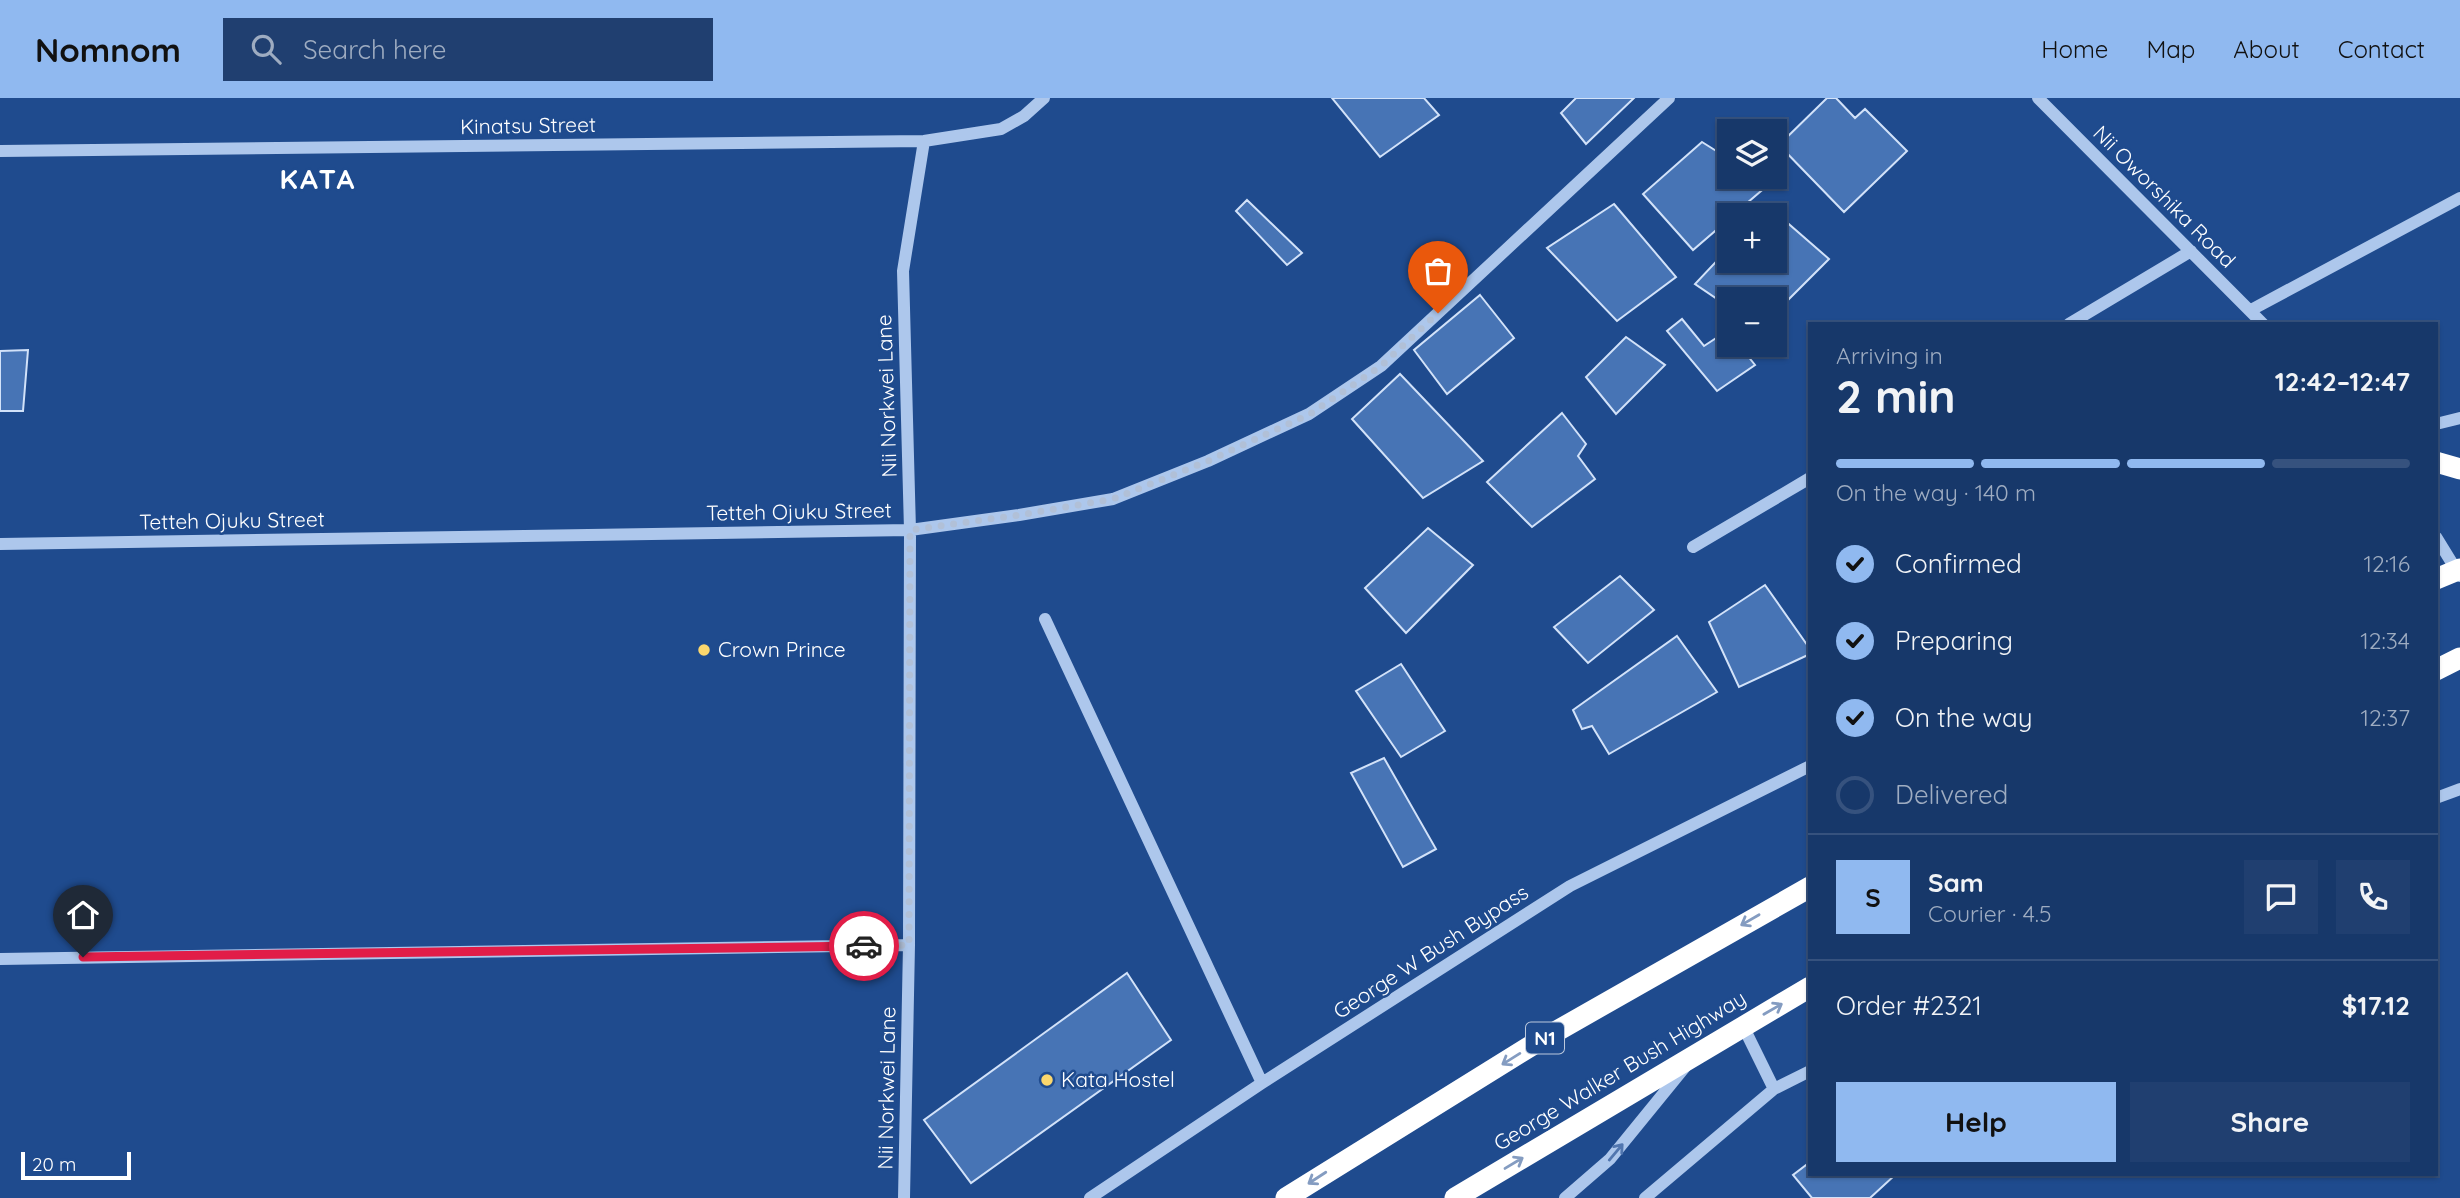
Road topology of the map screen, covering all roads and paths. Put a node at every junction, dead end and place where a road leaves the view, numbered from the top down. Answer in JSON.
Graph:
{"nodes":[{"id":1,"x":1044,"y":98,"type":"edge"},
{"id":2,"x":1670,"y":98,"type":"edge"},
{"id":3,"x":2038,"y":98,"type":"edge"},
{"id":4,"x":924,"y":141,"type":"junction"},
{"id":5,"x":0,"y":150,"type":"edge"},
{"id":6,"x":2460,"y":198,"type":"edge"},
{"id":7,"x":2190,"y":251,"type":"junction"},
{"id":8,"x":2251,"y":310,"type":"junction"},
{"id":9,"x":2072,"y":322,"type":"edge"},
{"id":10,"x":2261,"y":322,"type":"edge"},
{"id":11,"x":2460,"y":418,"type":"edge"},
{"id":12,"x":2438,"y":424,"type":"edge"},
{"id":13,"x":2438,"y":463,"type":"edge"},
{"id":14,"x":2460,"y":469,"type":"edge"},
{"id":15,"x":1808,"y":479,"type":"edge"},
{"id":16,"x":910,"y":530,"type":"junction"},
{"id":17,"x":2438,"y":540,"type":"edge"},
{"id":18,"x":0,"y":544,"type":"edge"},
{"id":19,"x":1693,"y":547,"type":"dead end"},
{"id":20,"x":2459,"y":572,"type":"edge"},
{"id":21,"x":2438,"y":578,"type":"edge"},
{"id":22,"x":1045,"y":619,"type":"dead end"},
{"id":23,"x":1808,"y":767,"type":"edge"},
{"id":24,"x":2460,"y":789,"type":"edge"},
{"id":25,"x":2438,"y":797,"type":"edge"},
{"id":26,"x":1808,"y":888,"type":"edge"},
{"id":27,"x":909,"y":945,"type":"junction"},
{"id":28,"x":0,"y":958,"type":"edge"},
{"id":29,"x":1808,"y":988,"type":"edge"},
{"id":30,"x":1743,"y":1026,"type":"junction"},
{"id":31,"x":1694,"y":1055,"type":"junction"},
{"id":32,"x":1808,"y":1072,"type":"edge"},
{"id":33,"x":1262,"y":1083,"type":"junction"},
{"id":34,"x":1774,"y":1090,"type":"junction"},
{"id":35,"x":904,"y":1198,"type":"edge"},
{"id":36,"x":1090,"y":1198,"type":"edge"},
{"id":37,"x":1286,"y":1198,"type":"edge"},
{"id":38,"x":1455,"y":1198,"type":"edge"},
{"id":39,"x":1565,"y":1198,"type":"edge"},
{"id":40,"x":1645,"y":1198,"type":"edge"}],
"edges":[{"from":1,"to":4,"type":"street","name":"Kinatsu Street"},
{"from":2,"to":16,"type":"street","name":"Tetteh Ojuku Street"},
{"from":3,"to":7,"type":"street","name":"Nii Oworshika Road"},
{"from":4,"to":5,"type":"street","name":"Kinatsu Street"},
{"from":4,"to":16,"type":"street","name":"Nii Norkwei Lane"},
{"from":6,"to":8,"type":"street"},
{"from":7,"to":8,"type":"street","name":"Nii Oworshika Road"},
{"from":7,"to":9,"type":"street"},
{"from":8,"to":10,"type":"street","name":"Nii Oworshika Road"},
{"from":11,"to":12,"type":"street"},
{"from":13,"to":14,"type":"highway"},
{"from":15,"to":19,"type":"street"},
{"from":16,"to":18,"type":"street","name":"Tetteh Ojuku Street"},
{"from":16,"to":27,"type":"street","name":"Nii Norkwei Lane"},
{"from":17,"to":20,"type":"street"},
{"from":20,"to":21,"type":"highway"},
{"from":22,"to":33,"type":"street"},
{"from":23,"to":33,"type":"street","name":"George W Bush Bypass"},
{"from":24,"to":25,"type":"street"},
{"from":26,"to":37,"type":"highway","number":"N1","one_way":true},
{"from":27,"to":28,"type":"street"},
{"from":27,"to":35,"type":"street","name":"Nii Norkwei Lane"},
{"from":30,"to":29,"type":"highway","name":"George Walker Bush Highway","one_way":true},
{"from":30,"to":31,"type":"highway","name":"George Walker Bush Highway"},
{"from":30,"to":34,"type":"street"},
{"from":38,"to":31,"type":"highway","name":"George Walker Bush Highway","one_way":true},
{"from":39,"to":31,"type":"street","one_way":true},
{"from":32,"to":34,"type":"street"},
{"from":33,"to":36,"type":"street","name":"George W Bush Bypass"},
{"from":34,"to":40,"type":"street"}]}
